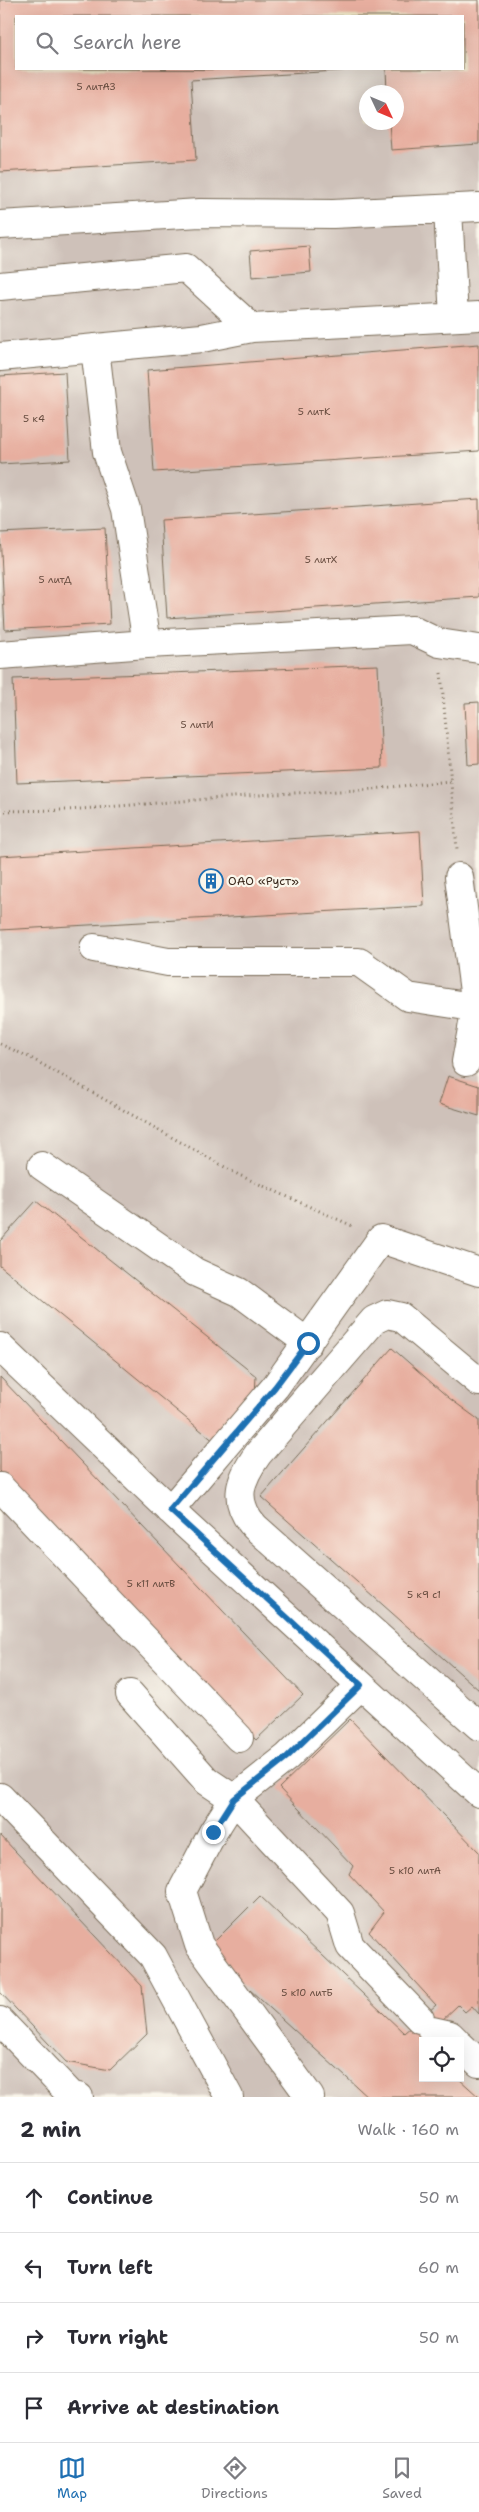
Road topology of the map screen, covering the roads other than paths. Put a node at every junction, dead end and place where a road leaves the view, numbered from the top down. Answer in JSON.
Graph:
{"nodes":[{"id":1,"x":479,"y":207,"type":"edge"},
{"id":2,"x":448,"y":210,"type":"junction"},
{"id":3,"x":0,"y":225,"type":"edge"},
{"id":4,"x":0,"y":286,"type":"edge"},
{"id":5,"x":467,"y":316,"type":"edge"},
{"id":6,"x":252,"y":328,"type":"junction"},
{"id":7,"x":95,"y":348,"type":"junction"},
{"id":8,"x":0,"y":358,"type":"edge"},
{"id":9,"x":147,"y":644,"type":"junction"},
{"id":10,"x":479,"y":649,"type":"edge"},
{"id":11,"x":0,"y":655,"type":"edge"},
{"id":12,"x":459,"y":877,"type":"road end"},
{"id":13,"x":94,"y":948,"type":"dead end"},
{"id":14,"x":478,"y":1007,"type":"edge"},
{"id":15,"x":466,"y":1062,"type":"dead end"},
{"id":16,"x":42,"y":1166,"type":"dead end"},
{"id":17,"x":479,"y":1272,"type":"edge"},
{"id":18,"x":308,"y":1343,"type":"junction"},
{"id":19,"x":0,"y":1347,"type":"edge"},
{"id":20,"x":478,"y":1380,"type":"edge"},
{"id":21,"x":0,"y":1487,"type":"edge"},
{"id":22,"x":170,"y":1510,"type":"junction"},
{"id":23,"x":361,"y":1685,"type":"junction"},
{"id":24,"x":130,"y":1694,"type":"dead end"},
{"id":25,"x":479,"y":1726,"type":"edge"},
{"id":26,"x":239,"y":1738,"type":"dead end"},
{"id":27,"x":479,"y":1793,"type":"edge"},
{"id":28,"x":0,"y":1797,"type":"edge"},
{"id":29,"x":234,"y":1799,"type":"junction"},
{"id":30,"x":0,"y":2021,"type":"edge"},
{"id":31,"x":436,"y":2030,"type":"edge"},
{"id":32,"x":464,"y":2049,"type":"edge"},
{"id":33,"x":479,"y":2063,"type":"edge"},
{"id":34,"x":79,"y":2097,"type":"edge"},
{"id":35,"x":229,"y":2097,"type":"edge"},
{"id":36,"x":310,"y":2097,"type":"edge"}],
"edges":[{"from":1,"to":2,"type":"lane"},
{"from":2,"to":3,"type":"lane"},
{"from":2,"to":5,"type":"lane"},
{"from":4,"to":6,"type":"lane"},
{"from":5,"to":6,"type":"lane"},
{"from":6,"to":7,"type":"lane"},
{"from":7,"to":8,"type":"lane"},
{"from":7,"to":9,"type":"lane"},
{"from":9,"to":10,"type":"lane"},
{"from":9,"to":11,"type":"lane"},
{"from":12,"to":14,"type":"lane"},
{"from":13,"to":14,"type":"lane"},
{"from":14,"to":15,"type":"lane"},
{"from":16,"to":18,"type":"lane"},
{"from":17,"to":18,"type":"lane"},
{"from":18,"to":22,"type":"lane"},
{"from":19,"to":22,"type":"lane"},
{"from":20,"to":25,"type":"lane"},
{"from":21,"to":26,"type":"lane"},
{"from":22,"to":23,"type":"lane"},
{"from":23,"to":27,"type":"lane"},
{"from":23,"to":29,"type":"lane"},
{"from":24,"to":29,"type":"lane"},
{"from":28,"to":35,"type":"lane"},
{"from":29,"to":31,"type":"lane"},
{"from":29,"to":36,"type":"lane"},
{"from":30,"to":34,"type":"lane"},
{"from":32,"to":33,"type":"lane"}]}
